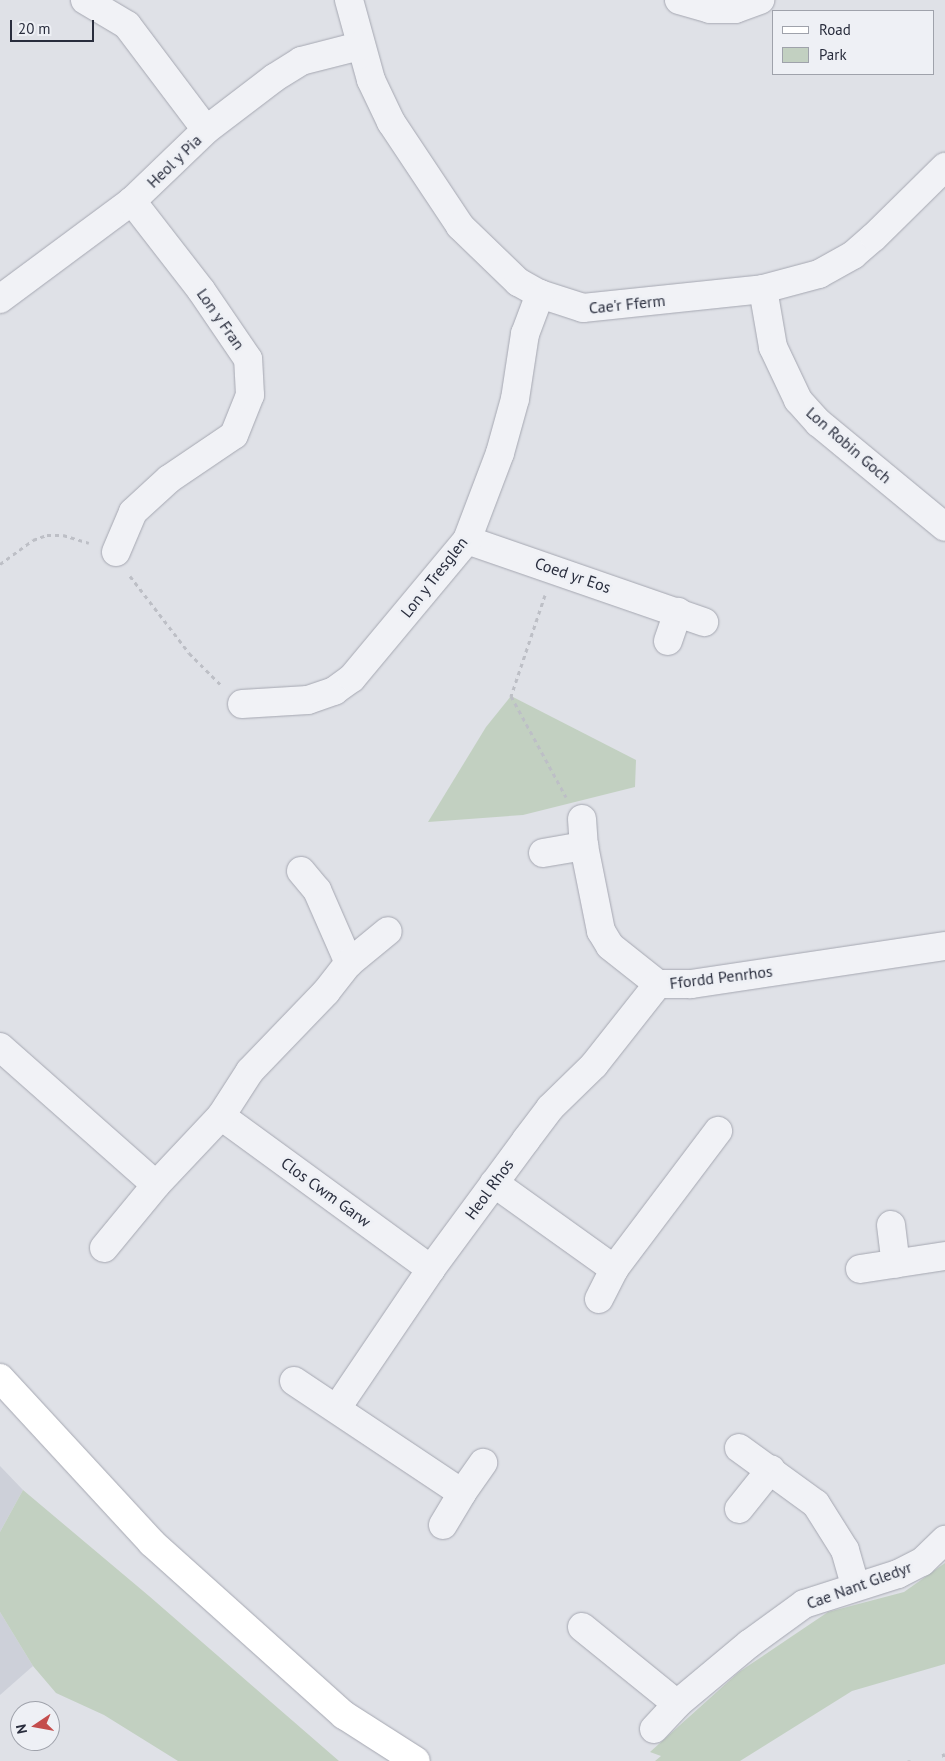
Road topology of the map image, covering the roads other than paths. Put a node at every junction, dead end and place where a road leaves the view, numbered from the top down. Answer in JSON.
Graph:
{"nodes":[{"id":1,"x":86,"y":0,"type":"edge"},
{"id":2,"x":349,"y":0,"type":"edge"},
{"id":3,"x":679,"y":0,"type":"edge"},
{"id":4,"x":760,"y":0,"type":"edge"},
{"id":5,"x":360,"y":46,"type":"junction"},
{"id":6,"x":206,"y":130,"type":"junction"},
{"id":7,"x":942,"y":178,"type":"edge"},
{"id":8,"x":132,"y":201,"type":"junction"},
{"id":9,"x":763,"y":289,"type":"junction"},
{"id":10,"x":540,"y":294,"type":"junction"},
{"id":11,"x":0,"y":300,"type":"edge"},
{"id":12,"x":945,"y":527,"type":"edge"},
{"id":13,"x":467,"y":540,"type":"junction"},
{"id":14,"x":116,"y":552,"type":"road end"},
{"id":15,"x":678,"y":612,"type":"junction"},
{"id":16,"x":704,"y":622,"type":"dead end"},
{"id":17,"x":668,"y":642,"type":"dead end"},
{"id":18,"x":242,"y":704,"type":"road end"},
{"id":19,"x":582,"y":819,"type":"road end"},
{"id":20,"x":584,"y":846,"type":"junction"},
{"id":21,"x":543,"y":853,"type":"dead end"},
{"id":22,"x":301,"y":871,"type":"dead end"},
{"id":23,"x":388,"y":931,"type":"dead end"},
{"id":24,"x":945,"y":946,"type":"edge"},
{"id":25,"x":349,"y":963,"type":"junction"},
{"id":26,"x":658,"y":984,"type":"junction"},
{"id":27,"x":0,"y":1047,"type":"edge"},
{"id":28,"x":221,"y":1116,"type":"junction"},
{"id":29,"x":718,"y":1131,"type":"dead end"},
{"id":30,"x":494,"y":1183,"type":"junction"},
{"id":31,"x":156,"y":1185,"type":"junction"},
{"id":32,"x":891,"y":1225,"type":"dead end"},
{"id":33,"x":104,"y":1248,"type":"dead end"},
{"id":34,"x":945,"y":1256,"type":"edge"},
{"id":35,"x":896,"y":1264,"type":"junction"},
{"id":36,"x":431,"y":1269,"type":"junction"},
{"id":37,"x":614,"y":1269,"type":"junction"},
{"id":38,"x":860,"y":1269,"type":"dead end"},
{"id":39,"x":599,"y":1299,"type":"dead end"},
{"id":40,"x":0,"y":1378,"type":"edge"},
{"id":41,"x":294,"y":1381,"type":"dead end"},
{"id":42,"x":337,"y":1408,"type":"junction"},
{"id":43,"x":739,"y":1448,"type":"dead end"},
{"id":44,"x":484,"y":1463,"type":"dead end"},
{"id":45,"x":771,"y":1469,"type":"junction"},
{"id":46,"x":462,"y":1493,"type":"junction"},
{"id":47,"x":739,"y":1509,"type":"dead end"},
{"id":48,"x":443,"y":1525,"type":"dead end"},
{"id":49,"x":945,"y":1540,"type":"edge"},
{"id":50,"x":855,"y":1585,"type":"junction"},
{"id":51,"x":582,"y":1628,"type":"dead end"},
{"id":52,"x":677,"y":1704,"type":"junction"},
{"id":53,"x":654,"y":1729,"type":"dead end"},
{"id":54,"x":416,"y":1761,"type":"edge"}],
"edges":[{"from":1,"to":6,"type":"street"},
{"from":2,"to":5,"type":"street","name":"Cae'r Fferm"},
{"from":3,"to":4,"type":"street"},
{"from":5,"to":6,"type":"street","name":"Heol y Pia"},
{"from":5,"to":10,"type":"street","name":"Cae'r Fferm"},
{"from":6,"to":8,"type":"street","name":"Heol y Pia"},
{"from":7,"to":9,"type":"street","name":"Cae'r Fferm"},
{"from":8,"to":11,"type":"street","name":"Heol y Pia"},
{"from":8,"to":14,"type":"street","name":"Lon y Fran"},
{"from":9,"to":10,"type":"street","name":"Cae'r Fferm"},
{"from":9,"to":12,"type":"street","name":"Lon Robin Goch"},
{"from":10,"to":13,"type":"street","name":"Lon y Tresglen"},
{"from":13,"to":15,"type":"street","name":"Coed yr Eos"},
{"from":13,"to":18,"type":"street","name":"Lon y Tresglen"},
{"from":15,"to":16,"type":"street","name":"Coed yr Eos"},
{"from":15,"to":17,"type":"street"},
{"from":19,"to":20,"type":"street","name":"Ffordd Penrhos"},
{"from":20,"to":21,"type":"street"},
{"from":20,"to":26,"type":"street","name":"Ffordd Penrhos"},
{"from":22,"to":25,"type":"street"},
{"from":23,"to":25,"type":"street"},
{"from":24,"to":26,"type":"street","name":"Ffordd Penrhos"},
{"from":25,"to":28,"type":"street"},
{"from":26,"to":30,"type":"street","name":"Heol Rhos"},
{"from":27,"to":31,"type":"street"},
{"from":28,"to":31,"type":"street"},
{"from":28,"to":36,"type":"street","name":"Clos Cwm Garw"},
{"from":29,"to":37,"type":"street"},
{"from":30,"to":36,"type":"street","name":"Heol Rhos"},
{"from":30,"to":37,"type":"street"},
{"from":31,"to":33,"type":"street"},
{"from":32,"to":35,"type":"street"},
{"from":34,"to":35,"type":"street"},
{"from":35,"to":38,"type":"street"},
{"from":36,"to":42,"type":"street","name":"Heol Rhos"},
{"from":37,"to":39,"type":"street"},
{"from":40,"to":54,"type":"main road"},
{"from":41,"to":42,"type":"street"},
{"from":42,"to":46,"type":"street"},
{"from":43,"to":45,"type":"street"},
{"from":44,"to":46,"type":"street"},
{"from":45,"to":47,"type":"street"},
{"from":45,"to":50,"type":"street"},
{"from":46,"to":48,"type":"street"},
{"from":49,"to":50,"type":"street","name":"Cae Nant Gledyr"},
{"from":50,"to":52,"type":"street","name":"Cae Nant Gledyr"},
{"from":51,"to":52,"type":"street"},
{"from":52,"to":53,"type":"street","name":"Cae Nant Gledyr"}]}
